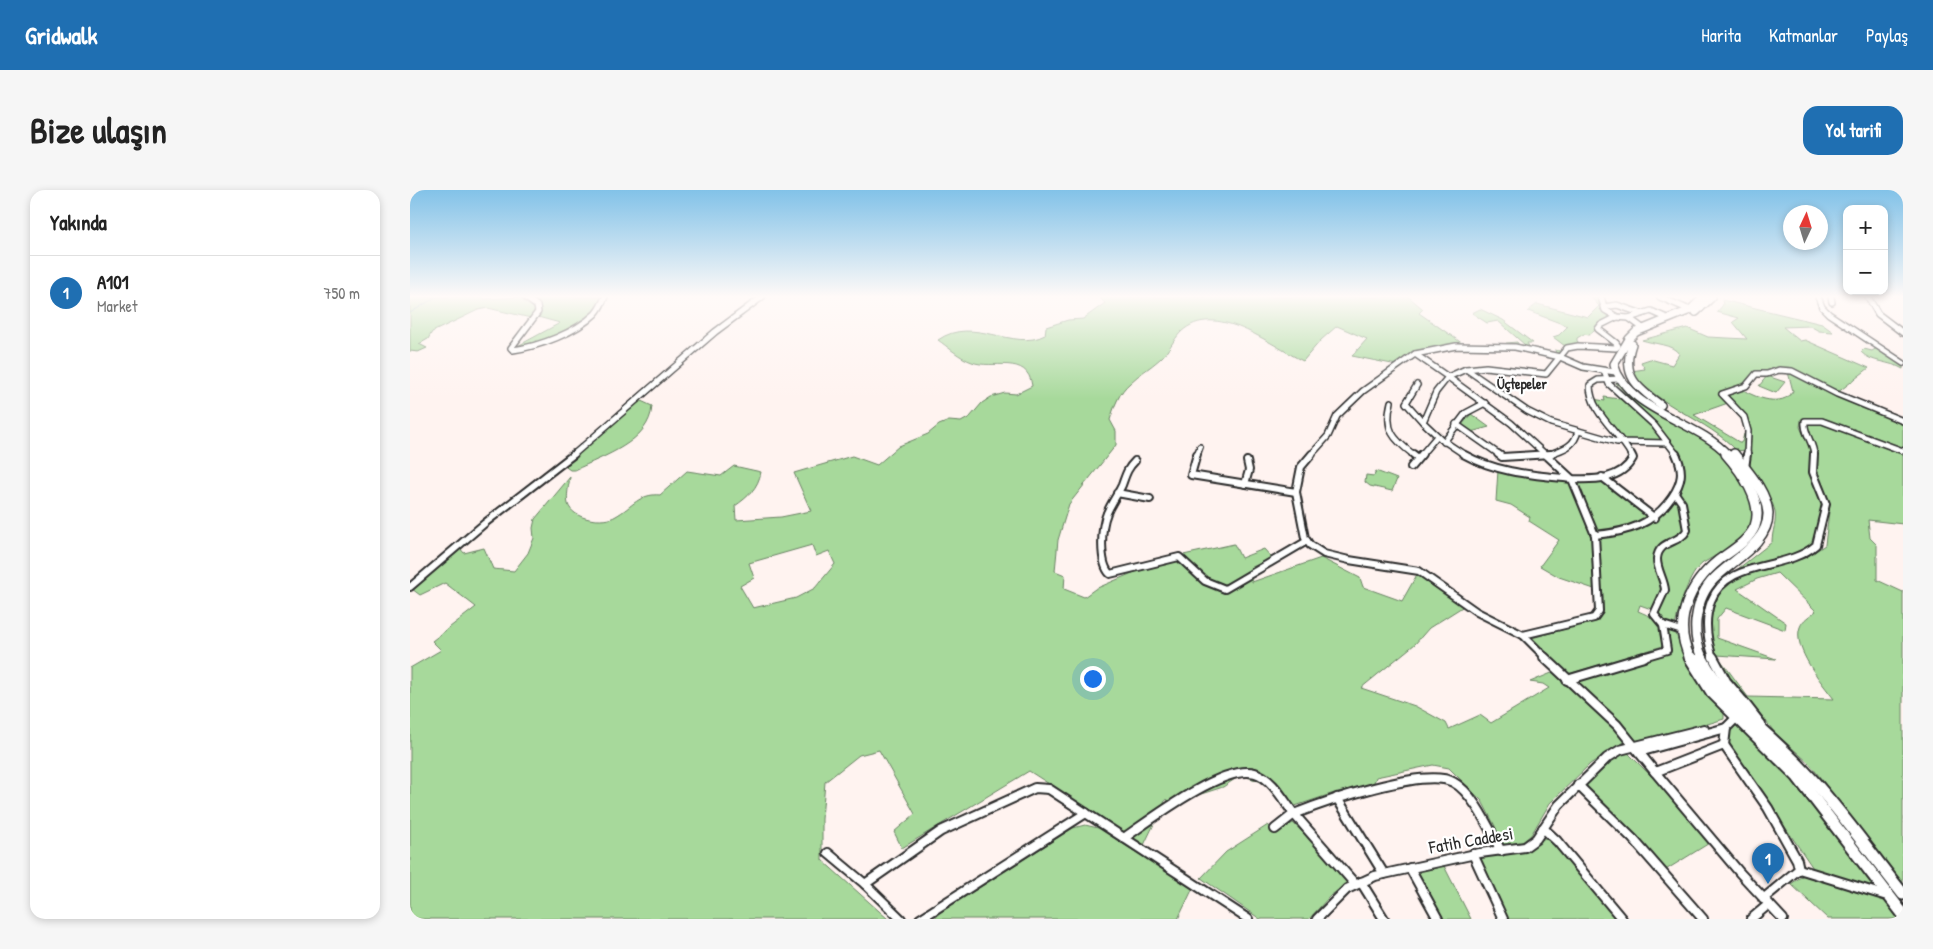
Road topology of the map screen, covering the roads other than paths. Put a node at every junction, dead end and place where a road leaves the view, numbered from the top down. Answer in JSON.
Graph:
{"nodes":[{"id":1,"x":524,"y":331,"type":"edge"},
{"id":2,"x":565,"y":331,"type":"edge"},
{"id":3,"x":716,"y":331,"type":"edge"},
{"id":4,"x":1600,"y":331,"type":"edge"},
{"id":5,"x":1640,"y":331,"type":"edge"},
{"id":6,"x":1650,"y":331,"type":"edge"},
{"id":7,"x":1854,"y":331,"type":"edge"},
{"id":8,"x":1620,"y":348,"type":"junction"},
{"id":9,"x":1414,"y":354,"type":"junction"},
{"id":10,"x":1560,"y":357,"type":"junction"},
{"id":11,"x":1903,"y":363,"type":"edge"},
{"id":12,"x":1466,"y":369,"type":"junction"},
{"id":13,"x":1604,"y":371,"type":"junction"},
{"id":14,"x":1617,"y":375,"type":"junction"},
{"id":15,"x":1448,"y":377,"type":"junction"},
{"id":16,"x":1631,"y":377,"type":"junction"},
{"id":17,"x":1607,"y":378,"type":"junction"},
{"id":18,"x":1417,"y":385,"type":"dead end"},
{"id":19,"x":1391,"y":402,"type":"dead end"},
{"id":20,"x":1485,"y":403,"type":"junction"},
{"id":21,"x":1903,"y":421,"type":"edge"},
{"id":22,"x":1423,"y":422,"type":"junction"},
{"id":23,"x":1456,"y":424,"type":"junction"},
{"id":24,"x":1578,"y":431,"type":"junction"},
{"id":25,"x":1437,"y":436,"type":"junction"},
{"id":26,"x":1444,"y":442,"type":"junction"},
{"id":27,"x":1625,"y":443,"type":"junction"},
{"id":28,"x":1668,"y":443,"type":"junction"},
{"id":29,"x":1200,"y":447,"type":"dead end"},
{"id":30,"x":1903,"y":451,"type":"edge"},
{"id":31,"x":1747,"y":452,"type":"junction"},
{"id":32,"x":1734,"y":453,"type":"junction"},
{"id":33,"x":1546,"y":456,"type":"junction"},
{"id":34,"x":1418,"y":458,"type":"junction"},
{"id":35,"x":1135,"y":461,"type":"dead end"},
{"id":36,"x":1247,"y":461,"type":"dead end"},
{"id":37,"x":1411,"y":467,"type":"dead end"},
{"id":38,"x":1745,"y":468,"type":"junction"},
{"id":39,"x":1602,"y":477,"type":"junction"},
{"id":40,"x":1572,"y":479,"type":"junction"},
{"id":41,"x":1244,"y":484,"type":"junction"},
{"id":42,"x":1296,"y":492,"type":"junction"},
{"id":43,"x":1117,"y":493,"type":"junction"},
{"id":44,"x":1674,"y":493,"type":"junction"},
{"id":45,"x":1150,"y":499,"type":"dead end"},
{"id":46,"x":1655,"y":518,"type":"junction"},
{"id":47,"x":1595,"y":535,"type":"junction"},
{"id":48,"x":1307,"y":540,"type":"junction"},
{"id":49,"x":410,"y":588,"type":"edge"},
{"id":50,"x":1663,"y":625,"type":"junction"},
{"id":51,"x":1682,"y":631,"type":"junction"},
{"id":52,"x":1523,"y":635,"type":"junction"},
{"id":53,"x":1567,"y":680,"type":"junction"},
{"id":54,"x":1736,"y":708,"type":"junction"},
{"id":55,"x":1726,"y":728,"type":"junction"},
{"id":56,"x":1724,"y":745,"type":"junction"},
{"id":57,"x":1637,"y":749,"type":"junction"},
{"id":58,"x":1654,"y":772,"type":"junction"},
{"id":59,"x":1578,"y":785,"type":"junction"},
{"id":60,"x":1337,"y":798,"type":"junction"},
{"id":61,"x":1086,"y":813,"type":"junction"},
{"id":62,"x":1294,"y":814,"type":"junction"},
{"id":63,"x":1276,"y":828,"type":"dead end"},
{"id":64,"x":1543,"y":828,"type":"junction"},
{"id":65,"x":1124,"y":838,"type":"junction"},
{"id":66,"x":1501,"y":851,"type":"junction"},
{"id":67,"x":828,"y":853,"type":"dead end"},
{"id":68,"x":1473,"y":854,"type":"junction"},
{"id":69,"x":1410,"y":868,"type":"junction"},
{"id":70,"x":1800,"y":869,"type":"junction"},
{"id":71,"x":1384,"y":874,"type":"junction"},
{"id":72,"x":1358,"y":883,"type":"junction"},
{"id":73,"x":865,"y":884,"type":"junction"},
{"id":74,"x":1903,"y":894,"type":"edge"},
{"id":75,"x":1890,"y":897,"type":"junction"},
{"id":76,"x":1766,"y":902,"type":"junction"},
{"id":77,"x":1903,"y":914,"type":"edge"},
{"id":78,"x":901,"y":919,"type":"edge"},
{"id":79,"x":920,"y":919,"type":"edge"},
{"id":80,"x":1248,"y":919,"type":"edge"},
{"id":81,"x":1317,"y":919,"type":"edge"},
{"id":82,"x":1384,"y":919,"type":"edge"},
{"id":83,"x":1438,"y":919,"type":"edge"},
{"id":84,"x":1503,"y":919,"type":"edge"},
{"id":85,"x":1622,"y":919,"type":"edge"},
{"id":86,"x":1703,"y":919,"type":"edge"},
{"id":87,"x":1751,"y":919,"type":"edge"},
{"id":88,"x":1783,"y":919,"type":"edge"}],
"edges":[{"from":1,"to":2,"type":"street"},
{"from":3,"to":49,"type":"street"},
{"from":4,"to":8,"type":"street"},
{"from":5,"to":8,"type":"main road"},
{"from":6,"to":16,"type":"main road"},
{"from":7,"to":11,"type":"street"},
{"from":8,"to":10,"type":"street"},
{"from":8,"to":14,"type":"main road"},
{"from":9,"to":10,"type":"street"},
{"from":9,"to":15,"type":"street"},
{"from":9,"to":42,"type":"street"},
{"from":10,"to":12,"type":"street"},
{"from":10,"to":13,"type":"street"},
{"from":12,"to":15,"type":"street"},
{"from":12,"to":24,"type":"street"},
{"from":13,"to":14,"type":"street"},
{"from":13,"to":17,"type":"street"},
{"from":14,"to":16,"type":"main road"},
{"from":14,"to":17,"type":"street"},
{"from":14,"to":51,"type":"main road"},
{"from":15,"to":20,"type":"street"},
{"from":15,"to":22,"type":"street"},
{"from":16,"to":32,"type":"main road"},
{"from":17,"to":27,"type":"street"},
{"from":17,"to":28,"type":"street"},
{"from":18,"to":22,"type":"street"},
{"from":19,"to":34,"type":"street"},
{"from":20,"to":23,"type":"street"},
{"from":20,"to":33,"type":"street"},
{"from":21,"to":31,"type":"street"},
{"from":22,"to":25,"type":"street"},
{"from":23,"to":26,"type":"street"},
{"from":23,"to":33,"type":"street"},
{"from":24,"to":27,"type":"street"},
{"from":24,"to":33,"type":"street"},
{"from":25,"to":26,"type":"street"},
{"from":25,"to":34,"type":"street"},
{"from":26,"to":40,"type":"street"},
{"from":27,"to":28,"type":"street"},
{"from":27,"to":39,"type":"street"},
{"from":28,"to":44,"type":"street"},
{"from":29,"to":41,"type":"street"},
{"from":30,"to":54,"type":"street"},
{"from":31,"to":32,"type":"street"},
{"from":31,"to":38,"type":"street"},
{"from":32,"to":38,"type":"main road"},
{"from":33,"to":40,"type":"street"},
{"from":34,"to":37,"type":"street"},
{"from":35,"to":43,"type":"street"},
{"from":36,"to":41,"type":"street"},
{"from":38,"to":54,"type":"main road"},
{"from":39,"to":40,"type":"street"},
{"from":39,"to":46,"type":"street"},
{"from":40,"to":47,"type":"street"},
{"from":41,"to":42,"type":"street"},
{"from":42,"to":48,"type":"street"},
{"from":43,"to":45,"type":"street"},
{"from":43,"to":48,"type":"street"},
{"from":44,"to":46,"type":"street"},
{"from":44,"to":50,"type":"street"},
{"from":46,"to":47,"type":"street"},
{"from":47,"to":52,"type":"street"},
{"from":48,"to":52,"type":"street"},
{"from":50,"to":51,"type":"street"},
{"from":50,"to":53,"type":"street"},
{"from":51,"to":54,"type":"main road"},
{"from":52,"to":53,"type":"street"},
{"from":53,"to":57,"type":"street"},
{"from":54,"to":55,"type":"street"},
{"from":54,"to":57,"type":"street"},
{"from":54,"to":74,"type":"main road"},
{"from":54,"to":75,"type":"main road"},
{"from":55,"to":56,"type":"street"},
{"from":55,"to":57,"type":"street"},
{"from":56,"to":58,"type":"street"},
{"from":56,"to":70,"type":"street"},
{"from":57,"to":58,"type":"street"},
{"from":57,"to":59,"type":"street","name":"Fatih Caddesi"},
{"from":58,"to":76,"type":"street"},
{"from":59,"to":64,"type":"street","name":"Fatih Caddesi"},
{"from":59,"to":86,"type":"street"},
{"from":60,"to":62,"type":"street"},
{"from":60,"to":66,"type":"street"},
{"from":60,"to":71,"type":"street"},
{"from":61,"to":65,"type":"street"},
{"from":61,"to":73,"type":"street"},
{"from":61,"to":79,"type":"street"},
{"from":62,"to":63,"type":"street"},
{"from":62,"to":65,"type":"street"},
{"from":62,"to":72,"type":"street"},
{"from":64,"to":66,"type":"street","name":"Fatih Caddesi"},
{"from":64,"to":85,"type":"street"},
{"from":65,"to":80,"type":"street"},
{"from":66,"to":68,"type":"street","name":"Fatih Caddesi"},
{"from":67,"to":73,"type":"street"},
{"from":68,"to":69,"type":"street","name":"Fatih Caddesi"},
{"from":68,"to":84,"type":"street"},
{"from":69,"to":71,"type":"street","name":"Fatih Caddesi"},
{"from":69,"to":83,"type":"street"},
{"from":70,"to":75,"type":"street"},
{"from":70,"to":76,"type":"street"},
{"from":71,"to":72,"type":"street","name":"Fatih Caddesi"},
{"from":72,"to":81,"type":"street","name":"Fatih Caddesi"},
{"from":72,"to":82,"type":"street"},
{"from":73,"to":78,"type":"street"},
{"from":75,"to":77,"type":"main road"},
{"from":76,"to":87,"type":"street"},
{"from":76,"to":88,"type":"street"}]}
